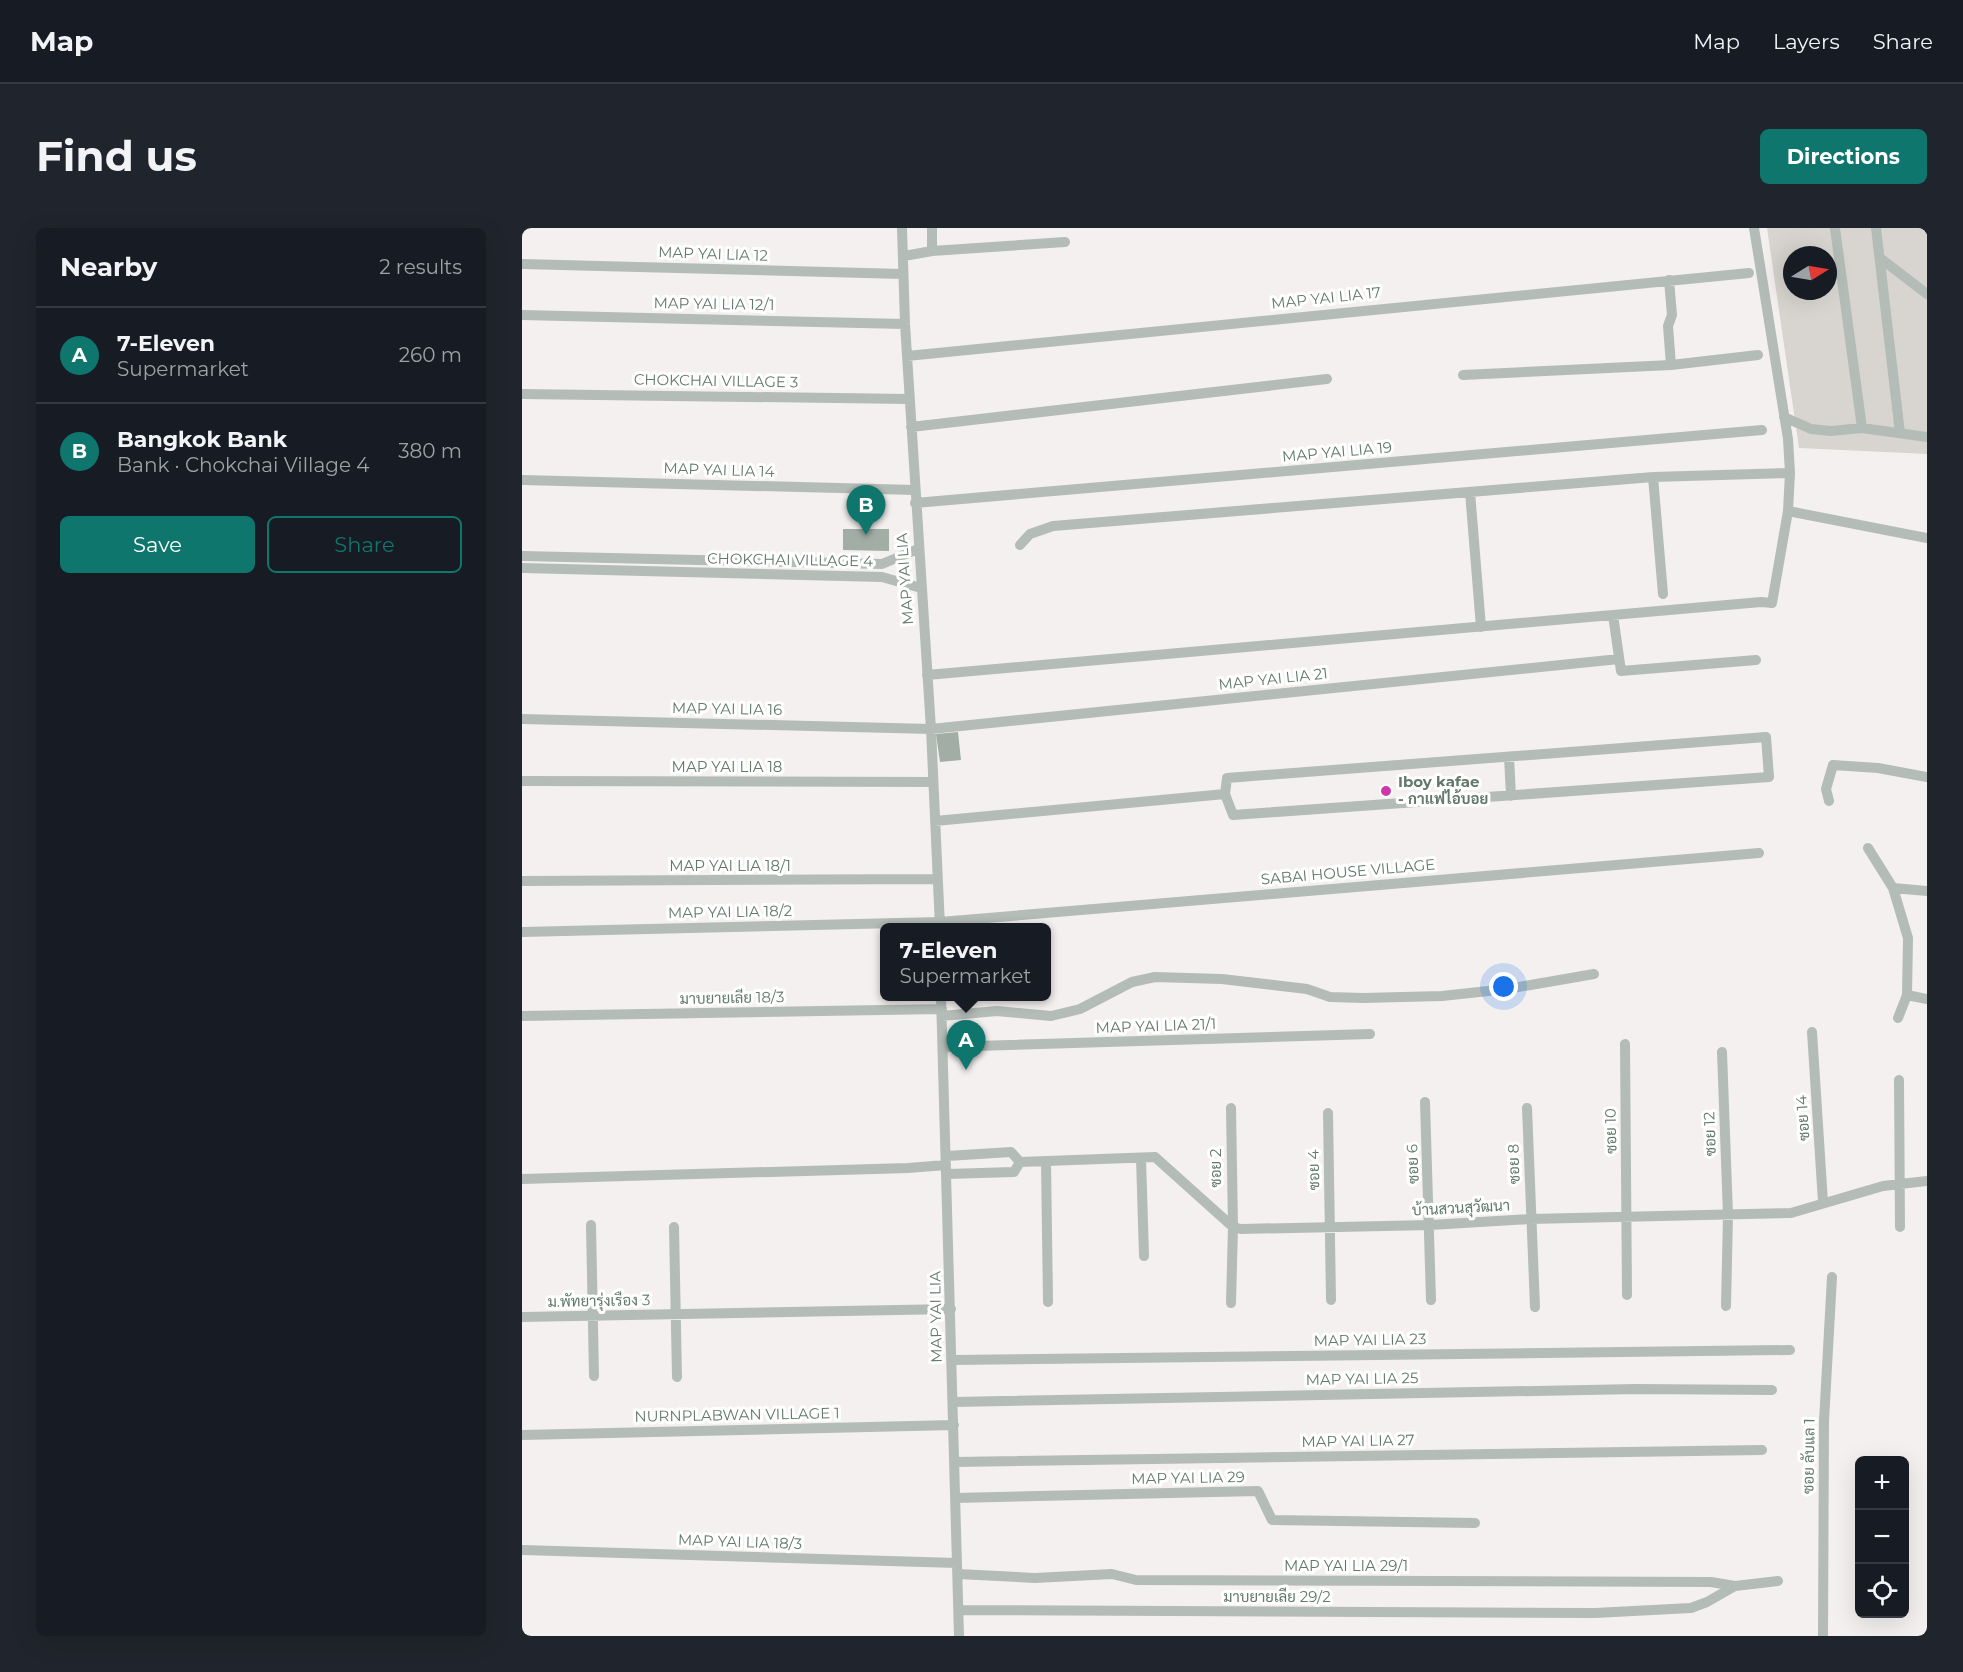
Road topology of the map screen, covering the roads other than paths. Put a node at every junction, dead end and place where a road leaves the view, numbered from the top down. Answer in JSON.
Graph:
{"nodes":[{"id":1,"x":903,"y":228,"type":"edge"},
{"id":2,"x":932,"y":228,"type":"edge"},
{"id":3,"x":1754,"y":228,"type":"edge"},
{"id":4,"x":1835,"y":228,"type":"edge"},
{"id":5,"x":1876,"y":228,"type":"edge"},
{"id":6,"x":1065,"y":242,"type":"dead end"},
{"id":7,"x":932,"y":251,"type":"junction"},
{"id":8,"x":904,"y":256,"type":"junction"},
{"id":9,"x":1880,"y":258,"type":"junction"},
{"id":10,"x":522,"y":264,"type":"edge"},
{"id":11,"x":1749,"y":273,"type":"dead end"},
{"id":12,"x":903,"y":274,"type":"junction"},
{"id":13,"x":1669,"y":280,"type":"junction"},
{"id":14,"x":1927,"y":294,"type":"edge"},
{"id":15,"x":522,"y":315,"type":"edge"},
{"id":16,"x":905,"y":324,"type":"junction"},
{"id":17,"x":1758,"y":355,"type":"dead end"},
{"id":18,"x":907,"y":356,"type":"junction"},
{"id":19,"x":1671,"y":365,"type":"junction"},
{"id":20,"x":1463,"y":375,"type":"dead end"},
{"id":21,"x":1327,"y":379,"type":"dead end"},
{"id":22,"x":522,"y":394,"type":"edge"},
{"id":23,"x":909,"y":399,"type":"junction"},
{"id":24,"x":1784,"y":417,"type":"junction"},
{"id":25,"x":911,"y":427,"type":"junction"},
{"id":26,"x":1862,"y":428,"type":"junction"},
{"id":27,"x":1762,"y":430,"type":"dead end"},
{"id":28,"x":1900,"y":433,"type":"junction"},
{"id":29,"x":1927,"y":437,"type":"edge"},
{"id":30,"x":1790,"y":473,"type":"junction"},
{"id":31,"x":1653,"y":477,"type":"junction"},
{"id":32,"x":522,"y":480,"type":"edge"},
{"id":33,"x":915,"y":490,"type":"junction"},
{"id":34,"x":1470,"y":492,"type":"junction"},
{"id":35,"x":915,"y":503,"type":"junction"},
{"id":36,"x":1788,"y":511,"type":"junction"},
{"id":37,"x":1927,"y":538,"type":"edge"},
{"id":38,"x":1020,"y":545,"type":"dead end"},
{"id":39,"x":918,"y":549,"type":"junction"},
{"id":40,"x":522,"y":556,"type":"edge"},
{"id":41,"x":694,"y":560,"type":"junction"},
{"id":42,"x":522,"y":568,"type":"edge"},
{"id":43,"x":693,"y":573,"type":"junction"},
{"id":44,"x":921,"y":588,"type":"junction"},
{"id":45,"x":1663,"y":594,"type":"dead end"},
{"id":46,"x":1613,"y":615,"type":"junction"},
{"id":47,"x":1481,"y":627,"type":"junction"},
{"id":48,"x":1618,"y":659,"type":"junction"},
{"id":49,"x":1756,"y":660,"type":"dead end"},
{"id":50,"x":927,"y":675,"type":"junction"},
{"id":51,"x":522,"y":719,"type":"edge"},
{"id":52,"x":931,"y":729,"type":"junction"},
{"id":53,"x":1509,"y":757,"type":"junction"},
{"id":54,"x":1927,"y":777,"type":"edge"},
{"id":55,"x":522,"y":782,"type":"edge"},
{"id":56,"x":933,"y":782,"type":"junction"},
{"id":57,"x":1225,"y":794,"type":"junction"},
{"id":58,"x":1510,"y":795,"type":"junction"},
{"id":59,"x":1829,"y":801,"type":"dead end"},
{"id":60,"x":935,"y":821,"type":"junction"},
{"id":61,"x":1868,"y":848,"type":"dead end"},
{"id":62,"x":1759,"y":853,"type":"dead end"},
{"id":63,"x":937,"y":879,"type":"junction"},
{"id":64,"x":522,"y":881,"type":"edge"},
{"id":65,"x":1893,"y":888,"type":"junction"},
{"id":66,"x":1927,"y":891,"type":"edge"},
{"id":67,"x":940,"y":923,"type":"edge"},
{"id":68,"x":963,"y":923,"type":"edge"},
{"id":69,"x":880,"y":926,"type":"edge"},
{"id":70,"x":522,"y":932,"type":"edge"},
{"id":71,"x":1594,"y":974,"type":"dead end"},
{"id":72,"x":1906,"y":995,"type":"junction"},
{"id":73,"x":1927,"y":999,"type":"edge"},
{"id":74,"x":941,"y":1001,"type":"edge"},
{"id":75,"x":942,"y":1012,"type":"junction"},
{"id":76,"x":522,"y":1016,"type":"edge"},
{"id":77,"x":1899,"y":1018,"type":"dead end"},
{"id":78,"x":1812,"y":1032,"type":"dead end"},
{"id":79,"x":1370,"y":1034,"type":"dead end"},
{"id":80,"x":1625,"y":1044,"type":"dead end"},
{"id":81,"x":943,"y":1047,"type":"junction"},
{"id":82,"x":1722,"y":1052,"type":"dead end"},
{"id":83,"x":1899,"y":1080,"type":"dead end"},
{"id":84,"x":1425,"y":1102,"type":"dead end"},
{"id":85,"x":1231,"y":1108,"type":"dead end"},
{"id":86,"x":1527,"y":1108,"type":"dead end"},
{"id":87,"x":1328,"y":1113,"type":"dead end"},
{"id":88,"x":1141,"y":1158,"type":"junction"},
{"id":89,"x":1046,"y":1161,"type":"junction"},
{"id":90,"x":1020,"y":1162,"type":"junction"},
{"id":91,"x":947,"y":1165,"type":"junction"},
{"id":92,"x":522,"y":1179,"type":"edge"},
{"id":93,"x":1927,"y":1181,"type":"edge"},
{"id":94,"x":1898,"y":1183,"type":"junction"},
{"id":95,"x":1823,"y":1202,"type":"junction"},
{"id":96,"x":1728,"y":1215,"type":"junction"},
{"id":97,"x":1627,"y":1217,"type":"junction"},
{"id":98,"x":1530,"y":1219,"type":"junction"},
{"id":99,"x":591,"y":1225,"type":"dead end"},
{"id":100,"x":1430,"y":1225,"type":"junction"},
{"id":101,"x":1330,"y":1226,"type":"junction"},
{"id":102,"x":674,"y":1227,"type":"dead end"},
{"id":103,"x":1233,"y":1227,"type":"junction"},
{"id":104,"x":1900,"y":1227,"type":"dead end"},
{"id":105,"x":1144,"y":1256,"type":"dead end"},
{"id":106,"x":1832,"y":1277,"type":"dead end"},
{"id":107,"x":1627,"y":1295,"type":"dead end"},
{"id":108,"x":1331,"y":1300,"type":"dead end"},
{"id":109,"x":1431,"y":1300,"type":"dead end"},
{"id":110,"x":1048,"y":1302,"type":"dead end"},
{"id":111,"x":1231,"y":1303,"type":"dead end"},
{"id":112,"x":1726,"y":1306,"type":"dead end"},
{"id":113,"x":1535,"y":1307,"type":"dead end"},
{"id":114,"x":951,"y":1309,"type":"junction"},
{"id":115,"x":676,"y":1314,"type":"junction"},
{"id":116,"x":593,"y":1316,"type":"junction"},
{"id":117,"x":522,"y":1317,"type":"edge"},
{"id":118,"x":1790,"y":1350,"type":"dead end"},
{"id":119,"x":952,"y":1360,"type":"junction"},
{"id":120,"x":594,"y":1376,"type":"dead end"},
{"id":121,"x":677,"y":1377,"type":"dead end"},
{"id":122,"x":1772,"y":1390,"type":"dead end"},
{"id":123,"x":953,"y":1402,"type":"junction"},
{"id":124,"x":954,"y":1425,"type":"junction"},
{"id":125,"x":522,"y":1435,"type":"edge"},
{"id":126,"x":1762,"y":1450,"type":"dead end"},
{"id":127,"x":954,"y":1462,"type":"junction"},
{"id":128,"x":956,"y":1498,"type":"junction"},
{"id":129,"x":1475,"y":1522,"type":"dead end"},
{"id":130,"x":522,"y":1550,"type":"edge"},
{"id":131,"x":957,"y":1569,"type":"junction"},
{"id":132,"x":1778,"y":1581,"type":"dead end"},
{"id":133,"x":1736,"y":1586,"type":"junction"},
{"id":134,"x":959,"y":1610,"type":"junction"},
{"id":135,"x":959,"y":1636,"type":"edge"},
{"id":136,"x":1823,"y":1636,"type":"edge"}],
"edges":[{"from":1,"to":8,"type":"street","name":"MAP YAI LIA"},
{"from":2,"to":7,"type":"street"},
{"from":3,"to":24,"type":"street"},
{"from":4,"to":26,"type":"street"},
{"from":5,"to":9,"type":"street"},
{"from":6,"to":7,"type":"street"},
{"from":7,"to":8,"type":"street"},
{"from":8,"to":12,"type":"street","name":"MAP YAI LIA"},
{"from":9,"to":14,"type":"street"},
{"from":9,"to":28,"type":"street"},
{"from":10,"to":12,"type":"street","name":"MAP YAI LIA 12"},
{"from":11,"to":13,"type":"street","name":"MAP YAI LIA 17"},
{"from":12,"to":16,"type":"street","name":"MAP YAI LIA"},
{"from":13,"to":18,"type":"street","name":"MAP YAI LIA 17"},
{"from":13,"to":19,"type":"street"},
{"from":15,"to":16,"type":"street","name":"MAP YAI LIA 12/1"},
{"from":16,"to":18,"type":"street","name":"MAP YAI LIA"},
{"from":17,"to":19,"type":"street"},
{"from":18,"to":23,"type":"street","name":"MAP YAI LIA"},
{"from":19,"to":20,"type":"street"},
{"from":21,"to":25,"type":"street"},
{"from":22,"to":23,"type":"street","name":"CHOKCHAI VILLAGE 3"},
{"from":23,"to":25,"type":"street","name":"MAP YAI LIA"},
{"from":24,"to":26,"type":"street"},
{"from":24,"to":30,"type":"street"},
{"from":25,"to":33,"type":"street","name":"MAP YAI LIA"},
{"from":26,"to":28,"type":"street"},
{"from":27,"to":35,"type":"street","name":"MAP YAI LIA 19"},
{"from":28,"to":29,"type":"street"},
{"from":30,"to":31,"type":"street"},
{"from":30,"to":36,"type":"street"},
{"from":31,"to":34,"type":"street"},
{"from":31,"to":45,"type":"street"},
{"from":32,"to":33,"type":"street","name":"MAP YAI LIA 14"},
{"from":33,"to":35,"type":"street","name":"MAP YAI LIA"},
{"from":34,"to":38,"type":"street"},
{"from":34,"to":47,"type":"street"},
{"from":35,"to":39,"type":"street","name":"MAP YAI LIA"},
{"from":36,"to":37,"type":"street"},
{"from":36,"to":46,"type":"street"},
{"from":39,"to":41,"type":"street","name":"CHOKCHAI VILLAGE 4"},
{"from":39,"to":44,"type":"street","name":"MAP YAI LIA"},
{"from":40,"to":41,"type":"street","name":"CHOKCHAI VILLAGE 4"},
{"from":41,"to":43,"type":"street","name":"CHOKCHAI VILLAGE 4"},
{"from":42,"to":43,"type":"street","name":"CHOKCHAI VILLAGE 4"},
{"from":43,"to":44,"type":"street","name":"CHOKCHAI VILLAGE 4"},
{"from":44,"to":50,"type":"street","name":"MAP YAI LIA"},
{"from":46,"to":47,"type":"street"},
{"from":46,"to":48,"type":"street"},
{"from":47,"to":50,"type":"street"},
{"from":48,"to":49,"type":"street"},
{"from":48,"to":52,"type":"street","name":"MAP YAI LIA 21"},
{"from":50,"to":52,"type":"street","name":"MAP YAI LIA"},
{"from":51,"to":52,"type":"street","name":"MAP YAI LIA 16"},
{"from":52,"to":56,"type":"street","name":"MAP YAI LIA"},
{"from":53,"to":57,"type":"street"},
{"from":53,"to":58,"type":"street"},
{"from":53,"to":58,"type":"street"},
{"from":54,"to":59,"type":"street"},
{"from":55,"to":56,"type":"street","name":"MAP YAI LIA 18"},
{"from":56,"to":60,"type":"street","name":"MAP YAI LIA"},
{"from":57,"to":58,"type":"street"},
{"from":57,"to":60,"type":"street"},
{"from":60,"to":63,"type":"street","name":"MAP YAI LIA"},
{"from":61,"to":65,"type":"street"},
{"from":62,"to":68,"type":"street","name":"SABAI HOUSE VILLAGE"},
{"from":63,"to":64,"type":"street","name":"MAP YAI LIA 18/1"},
{"from":63,"to":67,"type":"street","name":"MAP YAI LIA"},
{"from":65,"to":66,"type":"street"},
{"from":65,"to":72,"type":"street"},
{"from":69,"to":70,"type":"street","name":"MAP YAI LIA 18/2"},
{"from":71,"to":75,"type":"street","name":"มาบยายเลีย 18/3"},
{"from":72,"to":73,"type":"street"},
{"from":72,"to":77,"type":"street"},
{"from":74,"to":75,"type":"street","name":"MAP YAI LIA"},
{"from":75,"to":76,"type":"street","name":"มาบยายเลีย 18/3"},
{"from":75,"to":81,"type":"street","name":"MAP YAI LIA"},
{"from":78,"to":95,"type":"street","name":"ซอย 14"},
{"from":79,"to":81,"type":"street","name":"MAP YAI LIA 21/1"},
{"from":80,"to":97,"type":"street","name":"ซอย 10"},
{"from":81,"to":91,"type":"street","name":"MAP YAI LIA"},
{"from":82,"to":96,"type":"street","name":"ซอย 12"},
{"from":83,"to":94,"type":"street"},
{"from":84,"to":100,"type":"street","name":"ซอย 6"},
{"from":85,"to":103,"type":"street","name":"ซอย 2"},
{"from":86,"to":98,"type":"street","name":"ซอย 8"},
{"from":87,"to":101,"type":"street","name":"ซอย 4"},
{"from":88,"to":89,"type":"street"},
{"from":88,"to":103,"type":"street"},
{"from":88,"to":105,"type":"street"},
{"from":89,"to":90,"type":"street"},
{"from":89,"to":110,"type":"street"},
{"from":90,"to":91,"type":"street"},
{"from":90,"to":91,"type":"street"},
{"from":91,"to":92,"type":"street"},
{"from":91,"to":114,"type":"street","name":"MAP YAI LIA"},
{"from":93,"to":94,"type":"street","name":"บ้านสวนสุวัฒนา"},
{"from":94,"to":95,"type":"street","name":"บ้านสวนสุวัฒนา"},
{"from":94,"to":104,"type":"street"},
{"from":95,"to":96,"type":"street","name":"บ้านสวนสุวัฒนา"},
{"from":96,"to":97,"type":"street","name":"บ้านสวนสุวัฒนา"},
{"from":96,"to":112,"type":"street","name":"ซอย 12"},
{"from":97,"to":98,"type":"street","name":"บ้านสวนสุวัฒนา"},
{"from":97,"to":107,"type":"street","name":"ซอย 10"},
{"from":98,"to":100,"type":"street","name":"บ้านสวนสุวัฒนา"},
{"from":98,"to":113,"type":"street","name":"ซอย 8"},
{"from":99,"to":116,"type":"street"},
{"from":100,"to":101,"type":"street","name":"บ้านสวนสุวัฒนา"},
{"from":100,"to":109,"type":"street","name":"ซอย 6"},
{"from":101,"to":103,"type":"street","name":"บ้านสวนสุวัฒนา"},
{"from":101,"to":108,"type":"street","name":"ซอย 4"},
{"from":102,"to":115,"type":"street"},
{"from":103,"to":111,"type":"street","name":"ซอย 2"},
{"from":106,"to":136,"type":"street","name":"ซอย ลับแล 1"},
{"from":114,"to":115,"type":"street","name":"ม.พัทยารุ่งเรือง 3"},
{"from":114,"to":119,"type":"street","name":"MAP YAI LIA"},
{"from":115,"to":116,"type":"street","name":"ม.พัทยารุ่งเรือง 3"},
{"from":115,"to":121,"type":"street"},
{"from":116,"to":117,"type":"street","name":"ม.พัทยารุ่งเรือง 3"},
{"from":116,"to":120,"type":"street"},
{"from":118,"to":119,"type":"street","name":"MAP YAI LIA 23"},
{"from":119,"to":123,"type":"street","name":"MAP YAI LIA"},
{"from":122,"to":123,"type":"street","name":"MAP YAI LIA 25"},
{"from":123,"to":124,"type":"street","name":"MAP YAI LIA"},
{"from":124,"to":125,"type":"street","name":"NURNPLABWAN VILLAGE 1"},
{"from":124,"to":127,"type":"street","name":"MAP YAI LIA"},
{"from":126,"to":127,"type":"street","name":"MAP YAI LIA 27"},
{"from":127,"to":128,"type":"street","name":"MAP YAI LIA"},
{"from":128,"to":129,"type":"street","name":"MAP YAI LIA 29"},
{"from":128,"to":131,"type":"street","name":"MAP YAI LIA"},
{"from":130,"to":131,"type":"street","name":"MAP YAI LIA 18/3"},
{"from":131,"to":133,"type":"street","name":"MAP YAI LIA 29/1"},
{"from":131,"to":134,"type":"street","name":"MAP YAI LIA"},
{"from":132,"to":133,"type":"street"},
{"from":133,"to":134,"type":"street","name":"มาบยายเลีย 29/2"},
{"from":134,"to":135,"type":"street","name":"MAP YAI LIA"}]}
